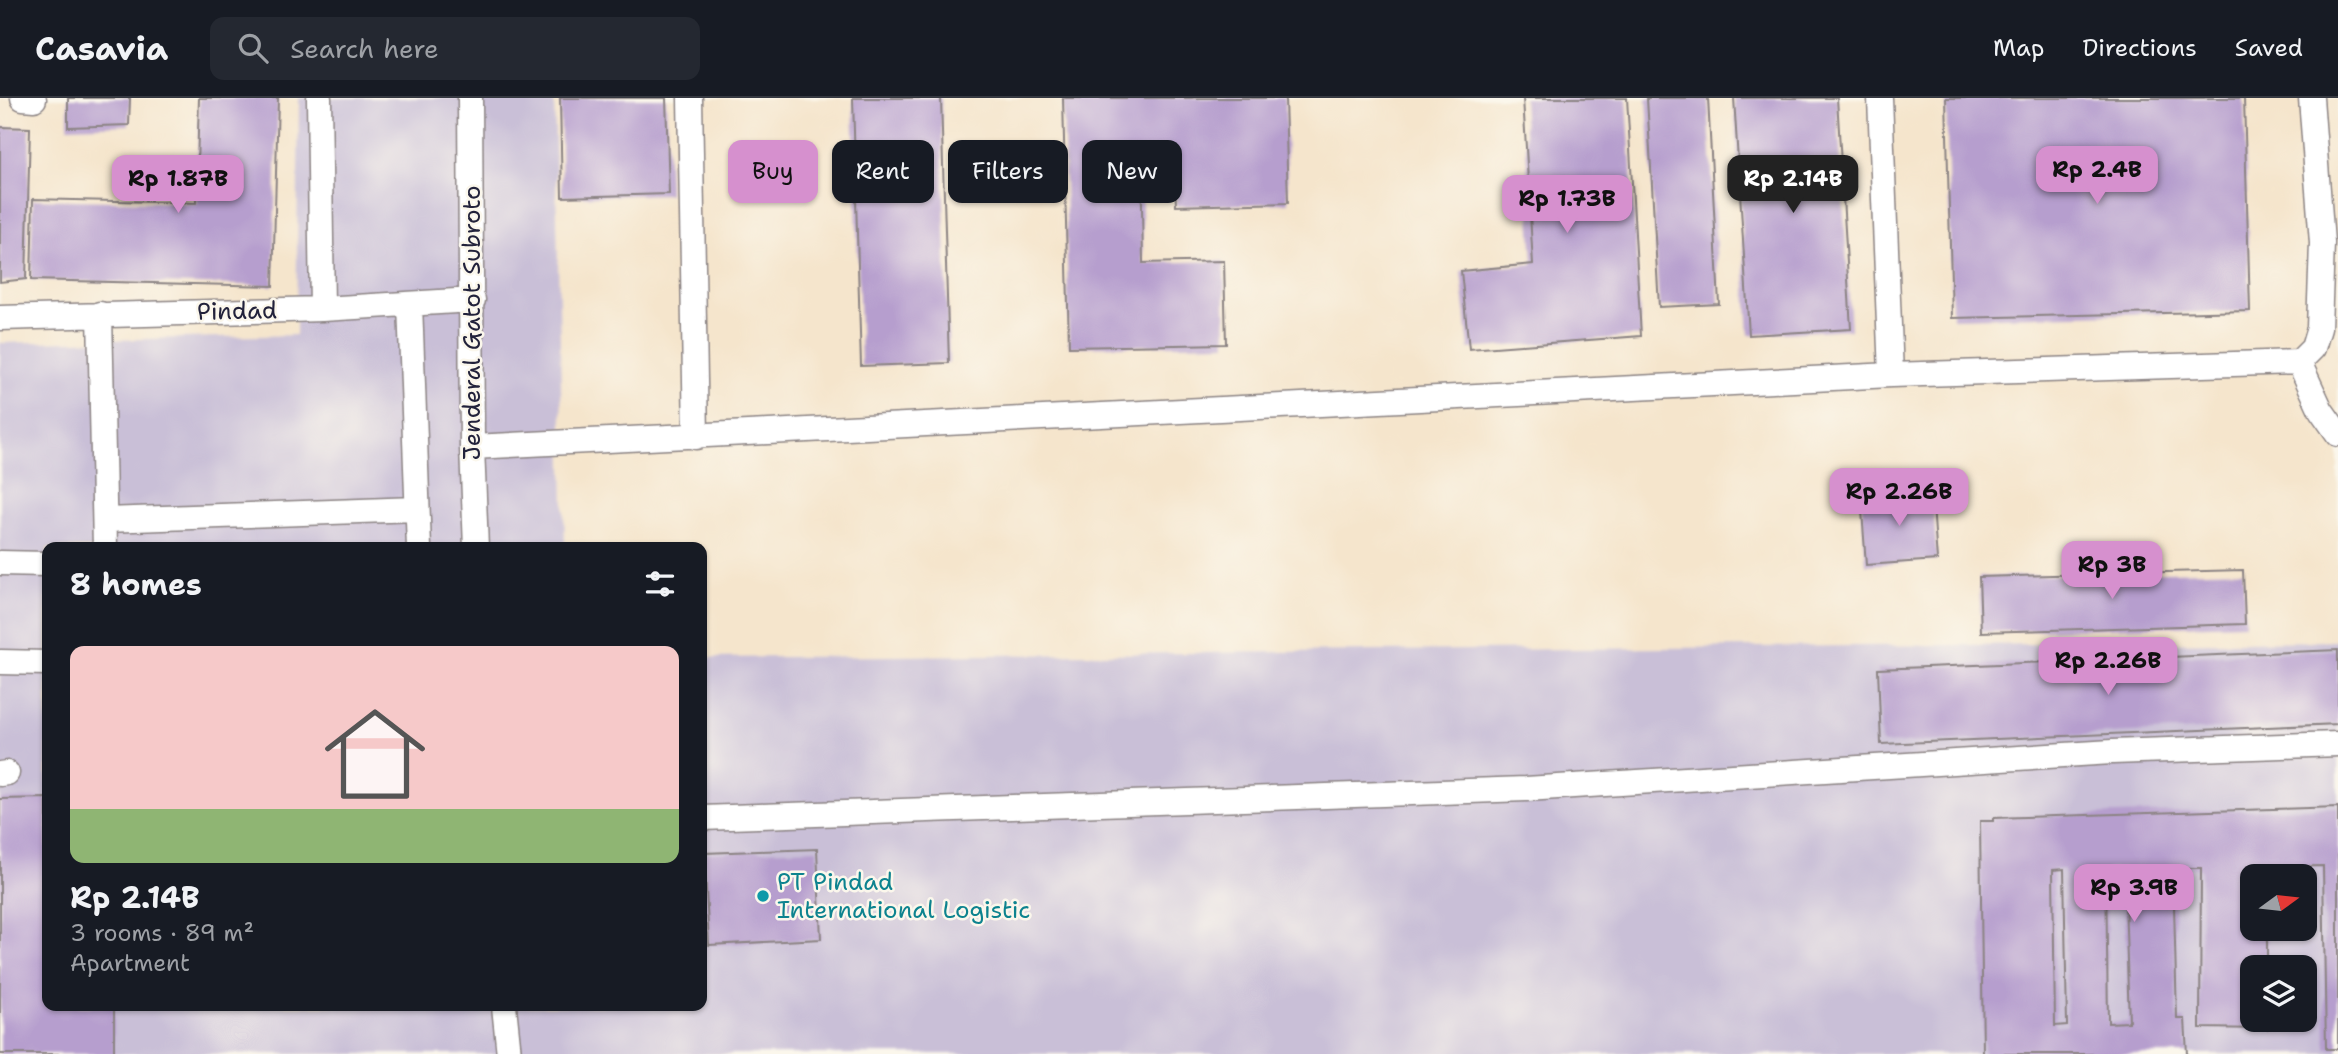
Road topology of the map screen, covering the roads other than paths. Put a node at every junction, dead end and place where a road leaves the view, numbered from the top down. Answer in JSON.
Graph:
{"nodes":[{"id":1,"x":23,"y":98,"type":"edge"},
{"id":2,"x":319,"y":98,"type":"edge"},
{"id":3,"x":470,"y":98,"type":"edge"},
{"id":4,"x":690,"y":98,"type":"edge"},
{"id":5,"x":1880,"y":98,"type":"edge"},
{"id":6,"x":2311,"y":98,"type":"edge"},
{"id":7,"x":34,"y":99,"type":"edge"},
{"id":8,"x":2330,"y":242,"type":"edge"},
{"id":9,"x":473,"y":300,"type":"junction"},
{"id":10,"x":410,"y":304,"type":"junction"},
{"id":11,"x":322,"y":309,"type":"junction"},
{"id":12,"x":100,"y":314,"type":"junction"},
{"id":13,"x":0,"y":318,"type":"edge"},
{"id":14,"x":2299,"y":362,"type":"junction"},
{"id":15,"x":1891,"y":375,"type":"junction"},
{"id":16,"x":2338,"y":434,"type":"edge"},
{"id":17,"x":696,"y":437,"type":"junction"},
{"id":18,"x":472,"y":447,"type":"junction"},
{"id":19,"x":417,"y":509,"type":"junction"},
{"id":20,"x":105,"y":520,"type":"junction"},
{"id":21,"x":105,"y":542,"type":"edge"},
{"id":22,"x":419,"y":542,"type":"edge"},
{"id":23,"x":476,"y":542,"type":"edge"},
{"id":24,"x":0,"y":563,"type":"edge"},
{"id":25,"x":42,"y":564,"type":"edge"},
{"id":26,"x":0,"y":662,"type":"edge"},
{"id":27,"x":42,"y":663,"type":"edge"},
{"id":28,"x":2338,"y":744,"type":"edge"},
{"id":29,"x":707,"y":818,"type":"edge"},
{"id":30,"x":505,"y":1011,"type":"edge"},
{"id":31,"x":509,"y":1054,"type":"edge"}],
"edges":[{"from":1,"to":7,"type":"lane"},
{"from":2,"to":11,"type":"lane"},
{"from":3,"to":9,"type":"lane","name":"Jenderal Gatot Subroto"},
{"from":4,"to":17,"type":"lane"},
{"from":5,"to":15,"type":"lane"},
{"from":6,"to":8,"type":"lane"},
{"from":8,"to":14,"type":"lane"},
{"from":9,"to":10,"type":"lane","name":"Pindad"},
{"from":9,"to":18,"type":"lane","name":"Jenderal Gatot Subroto"},
{"from":10,"to":11,"type":"lane","name":"Pindad"},
{"from":10,"to":19,"type":"lane"},
{"from":11,"to":12,"type":"lane","name":"Pindad"},
{"from":12,"to":13,"type":"lane","name":"Pindad"},
{"from":12,"to":20,"type":"lane"},
{"from":14,"to":15,"type":"lane"},
{"from":14,"to":16,"type":"lane"},
{"from":15,"to":17,"type":"lane"},
{"from":17,"to":18,"type":"lane"},
{"from":18,"to":23,"type":"lane","name":"Jenderal Gatot Subroto"},
{"from":19,"to":20,"type":"lane"},
{"from":19,"to":22,"type":"lane"},
{"from":20,"to":21,"type":"lane"},
{"from":24,"to":25,"type":"lane"},
{"from":26,"to":27,"type":"lane"},
{"from":28,"to":29,"type":"lane"},
{"from":30,"to":31,"type":"lane"}]}
